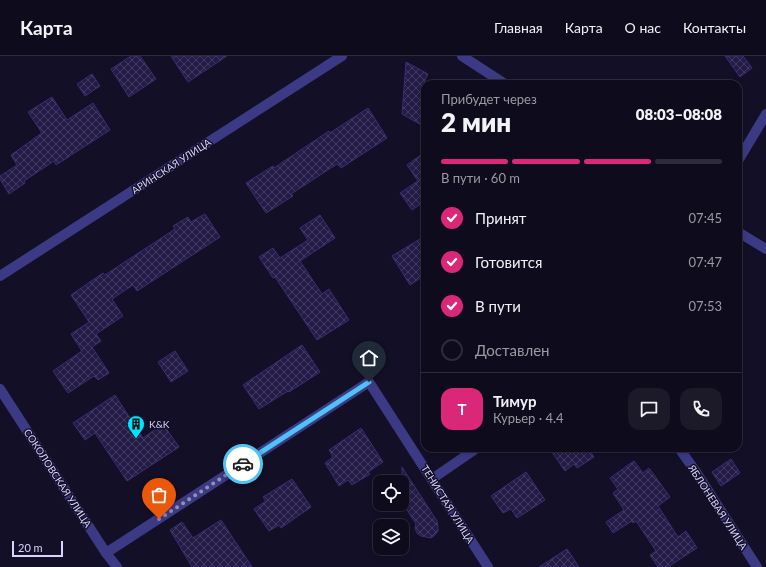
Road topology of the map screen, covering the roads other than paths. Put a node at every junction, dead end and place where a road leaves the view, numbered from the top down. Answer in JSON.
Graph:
{"nodes":[{"id":1,"x":342,"y":56,"type":"edge"},
{"id":2,"x":462,"y":56,"type":"edge"},
{"id":3,"x":499,"y":80,"type":"edge"},
{"id":4,"x":766,"y":114,"type":"edge"},
{"id":5,"x":742,"y":155,"type":"edge"},
{"id":6,"x":742,"y":234,"type":"edge"},
{"id":7,"x":766,"y":249,"type":"edge"},
{"id":8,"x":0,"y":276,"type":"edge"},
{"id":9,"x":0,"y":389,"type":"edge"},
{"id":10,"x":471,"y":452,"type":"edge"},
{"id":11,"x":682,"y":452,"type":"edge"},
{"id":12,"x":432,"y":479,"type":"junction"},
{"id":13,"x":106,"y":553,"type":"junction"},
{"id":14,"x":117,"y":567,"type":"edge"},
{"id":15,"x":488,"y":567,"type":"edge"},
{"id":16,"x":757,"y":567,"type":"edge"}],
"edges":[{"from":1,"to":8,"type":"street","name":"АРИНСКАЯ УЛИЦА"},
{"from":2,"to":3,"type":"street"},
{"from":4,"to":5,"type":"street"},
{"from":6,"to":7,"type":"street"},
{"from":9,"to":13,"type":"street","name":"СОКОЛОВСКАЯ УЛИЦА"},
{"from":10,"to":12,"type":"street"},
{"from":11,"to":16,"type":"street","name":"ЯБЛОНЕВАЯ УЛИЦА"},
{"from":12,"to":13,"type":"street","name":"ТЕНИСТАЯ УЛИЦА"},
{"from":12,"to":15,"type":"street","name":"ТЕНИСТАЯ УЛИЦА"},
{"from":13,"to":14,"type":"street","name":"СОКОЛОВСКАЯ УЛИЦА"}]}
